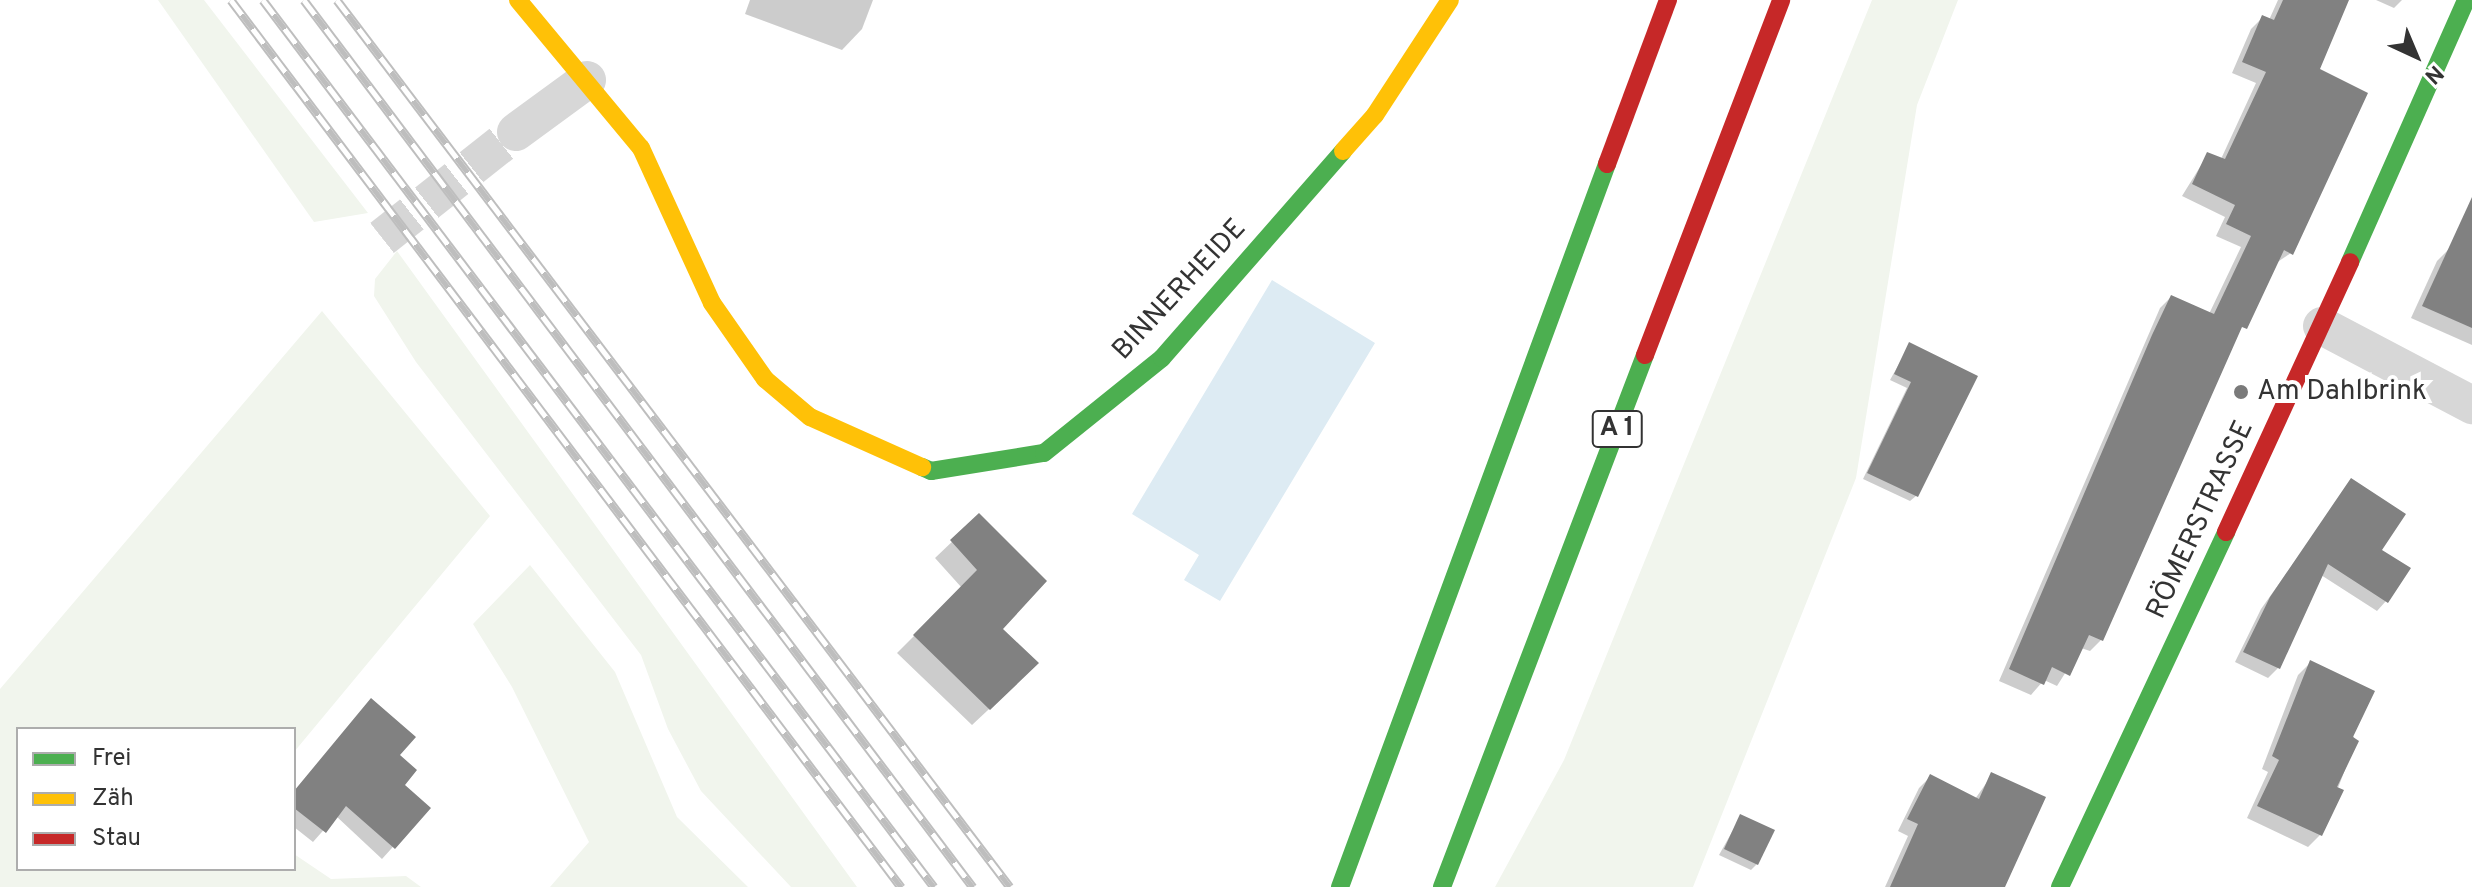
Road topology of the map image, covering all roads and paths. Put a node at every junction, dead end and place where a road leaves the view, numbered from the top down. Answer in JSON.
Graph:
{"nodes":[{"id":1,"x":518,"y":0,"type":"edge"},
{"id":2,"x":1450,"y":0,"type":"edge"},
{"id":3,"x":1668,"y":0,"type":"edge"},
{"id":4,"x":1781,"y":0,"type":"edge"},
{"id":5,"x":2466,"y":0,"type":"edge"},
{"id":6,"x":587,"y":80,"type":"junction"},
{"id":7,"x":516,"y":132,"type":"tunnel mouth"},
{"id":8,"x":2322,"y":326,"type":"junction"},
{"id":9,"x":2472,"y":405,"type":"edge"},
{"id":10,"x":1340,"y":887,"type":"edge"},
{"id":11,"x":1442,"y":887,"type":"edge"},
{"id":12,"x":2060,"y":887,"type":"edge"}],
"edges":[{"from":1,"to":6,"type":"main road","name":"BINNERHEIDE"},
{"from":2,"to":6,"type":"main road","name":"BINNERHEIDE"},
{"from":3,"to":10,"type":"main road"},
{"from":4,"to":11,"type":"main road","number":"A 1"},
{"from":5,"to":8,"type":"main road","name":"RÖMERSTRASSE"},
{"from":6,"to":7,"type":"street"},
{"from":8,"to":9,"type":"street"},
{"from":8,"to":12,"type":"main road","name":"RÖMERSTRASSE"}]}
